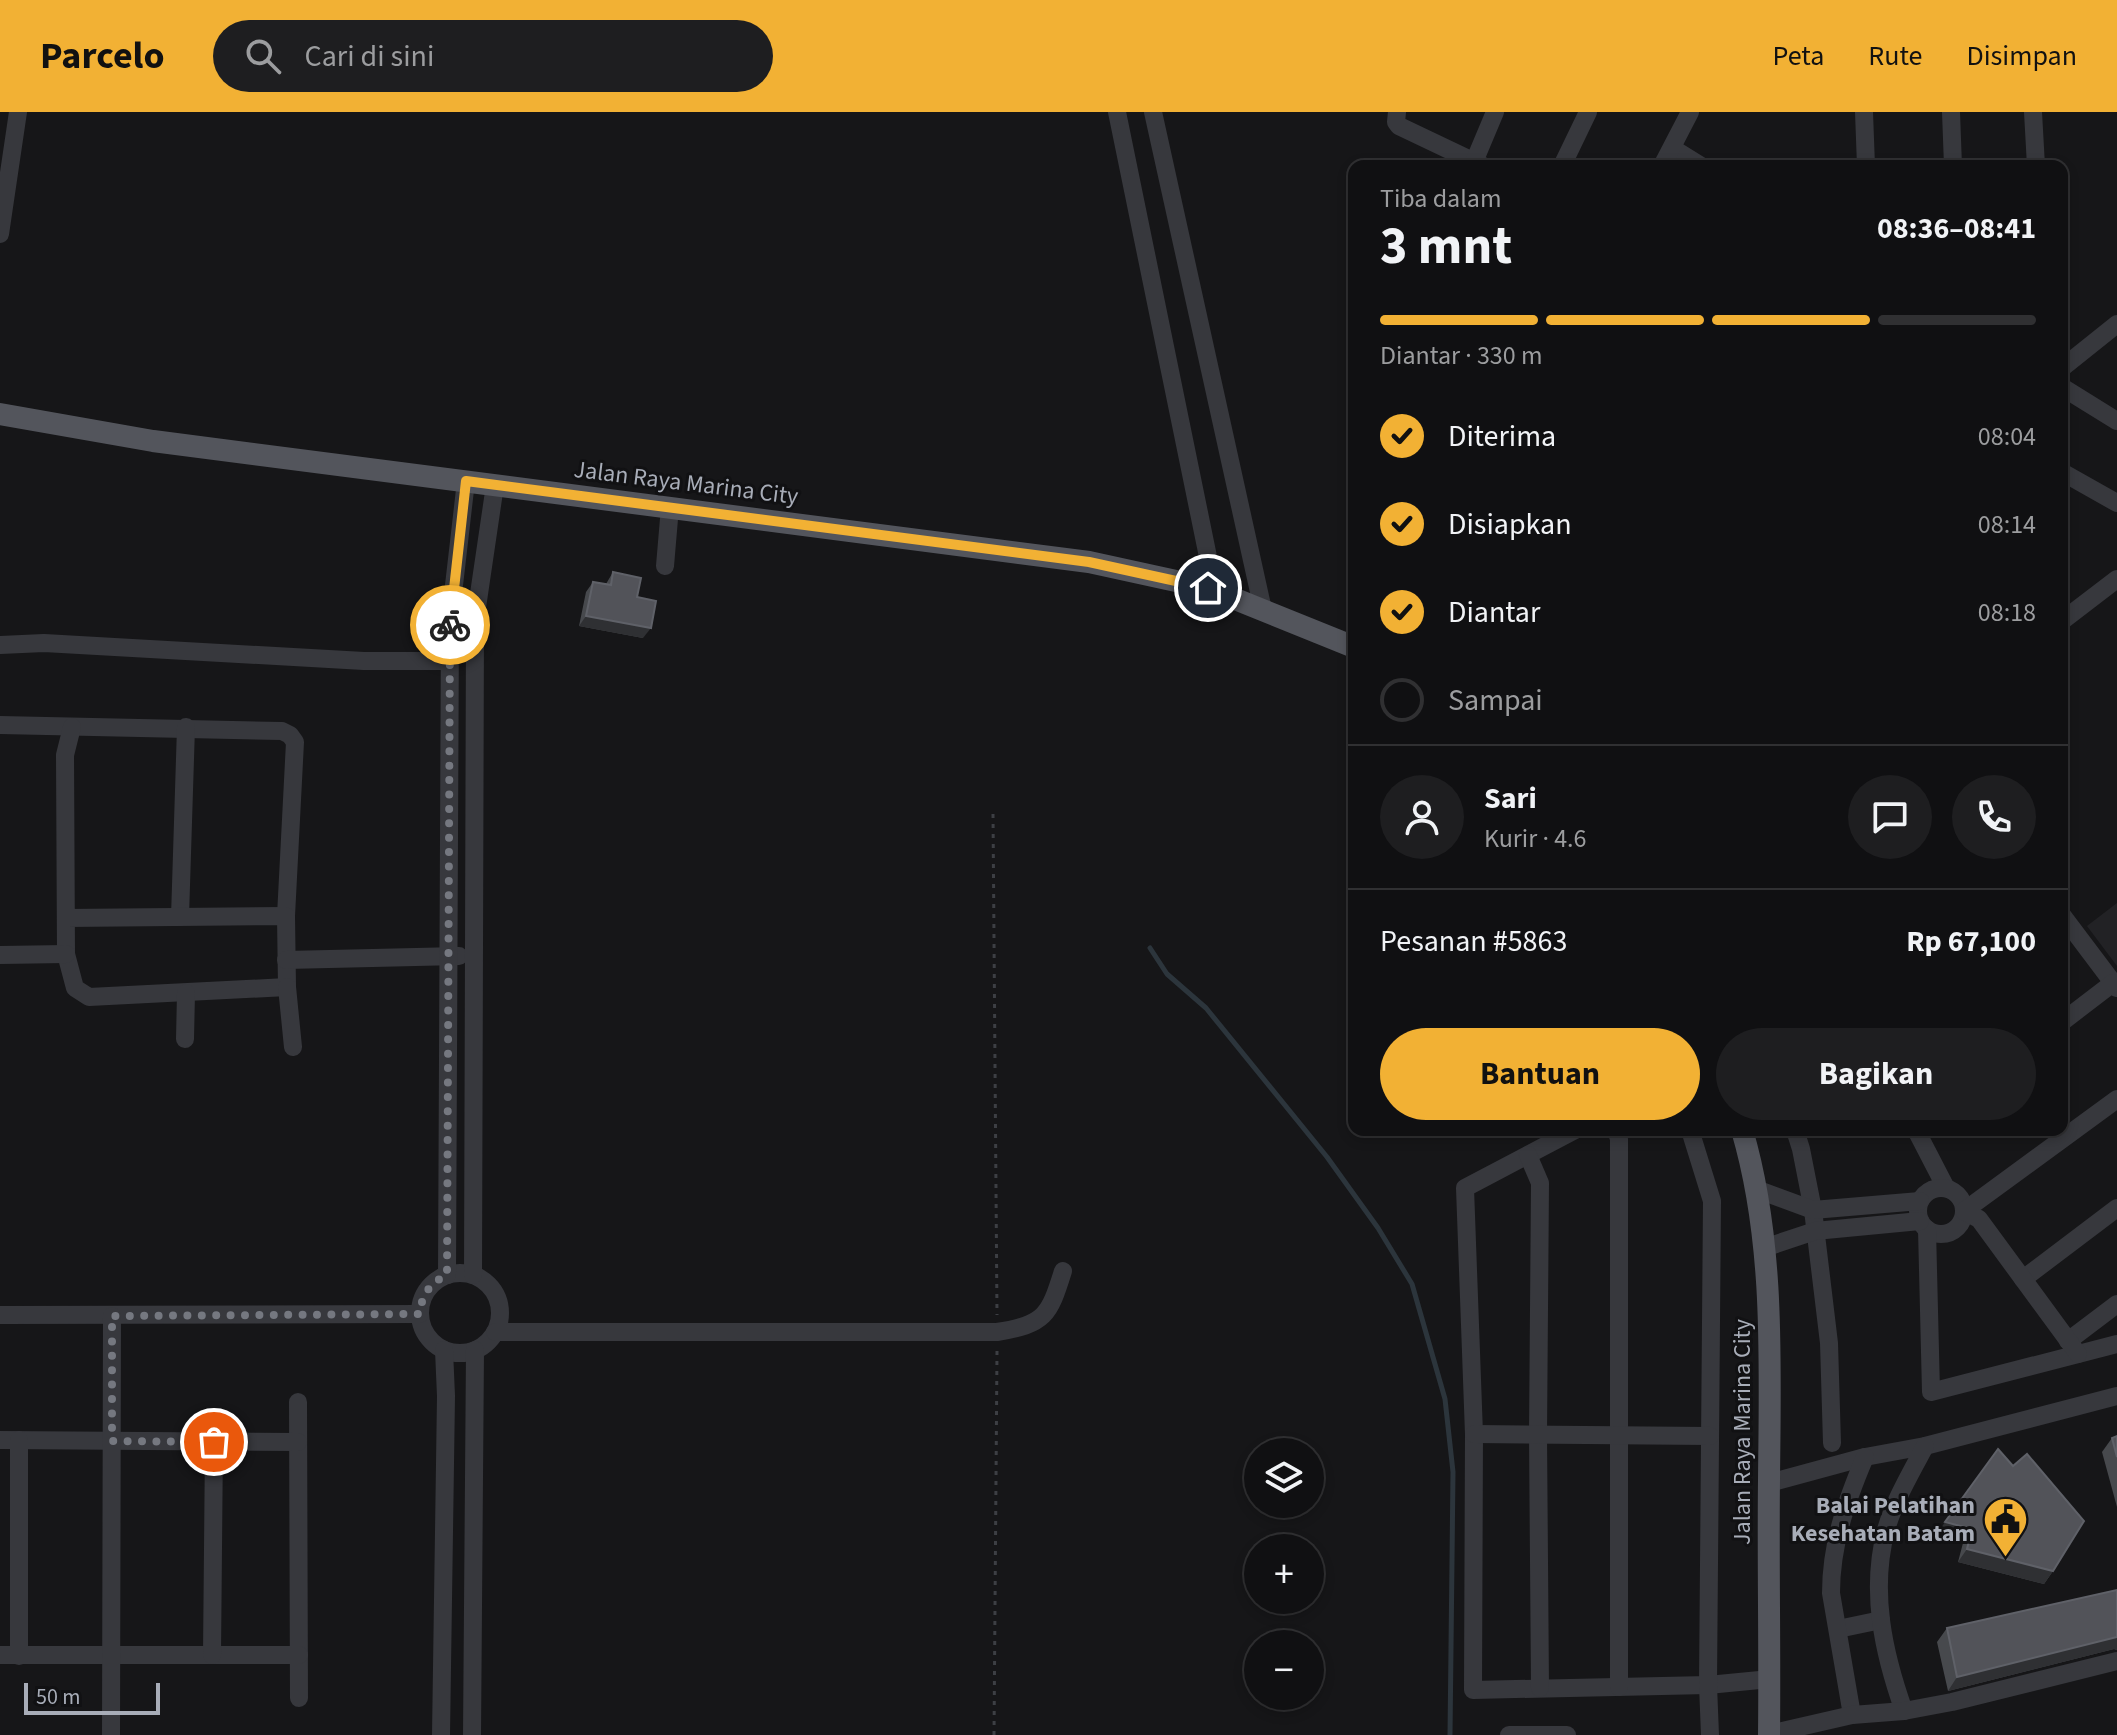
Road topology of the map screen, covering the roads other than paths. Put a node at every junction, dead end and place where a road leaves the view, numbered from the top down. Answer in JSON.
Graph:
{"nodes":[{"id":1,"x":18,"y":112,"type":"edge"},
{"id":2,"x":1117,"y":112,"type":"edge"},
{"id":3,"x":1153,"y":112,"type":"edge"},
{"id":4,"x":1397,"y":112,"type":"edge"},
{"id":5,"x":1495,"y":112,"type":"edge"},
{"id":6,"x":1588,"y":112,"type":"edge"},
{"id":7,"x":1690,"y":112,"type":"edge"},
{"id":8,"x":1864,"y":112,"type":"edge"},
{"id":9,"x":1951,"y":112,"type":"edge"},
{"id":10,"x":2033,"y":112,"type":"edge"},
{"id":11,"x":1672,"y":148,"type":"junction"},
{"id":12,"x":1470,"y":160,"type":"edge"},
{"id":13,"x":1479,"y":160,"type":"edge"},
{"id":14,"x":1565,"y":160,"type":"edge"},
{"id":15,"x":1665,"y":160,"type":"edge"},
{"id":16,"x":1691,"y":160,"type":"edge"},
{"id":17,"x":1866,"y":160,"type":"edge"},
{"id":18,"x":1953,"y":160,"type":"edge"},
{"id":19,"x":2036,"y":160,"type":"edge"},
{"id":20,"x":1175,"y":215,"type":"junction"},
{"id":21,"x":1139,"y":220,"type":"junction"},
{"id":22,"x":0,"y":234,"type":"edge"},
{"id":23,"x":2117,"y":324,"type":"edge"},
{"id":24,"x":2068,"y":363,"type":"edge"},
{"id":25,"x":2068,"y":391,"type":"edge"},
{"id":26,"x":0,"y":414,"type":"edge"},
{"id":27,"x":2117,"y":421,"type":"edge"},
{"id":28,"x":2068,"y":475,"type":"edge"},
{"id":29,"x":466,"y":481,"type":"junction"},
{"id":30,"x":495,"y":485,"type":"junction"},
{"id":31,"x":2117,"y":503,"type":"edge"},
{"id":32,"x":670,"y":507,"type":"junction"},
{"id":33,"x":665,"y":566,"type":"dead end"},
{"id":34,"x":2117,"y":579,"type":"edge"},
{"id":35,"x":1215,"y":591,"type":"junction"},
{"id":36,"x":1263,"y":610,"type":"junction"},
{"id":37,"x":2068,"y":616,"type":"edge"},
{"id":38,"x":0,"y":645,"type":"edge"},
{"id":39,"x":1348,"y":645,"type":"edge"},
{"id":40,"x":450,"y":661,"type":"junction"},
{"id":41,"x":0,"y":725,"type":"edge"},
{"id":42,"x":72,"y":727,"type":"junction"},
{"id":43,"x":186,"y":727,"type":"junction"},
{"id":44,"x":286,"y":916,"type":"junction"},
{"id":45,"x":180,"y":917,"type":"junction"},
{"id":46,"x":66,"y":918,"type":"junction"},
{"id":47,"x":2068,"y":923,"type":"edge"},
{"id":48,"x":66,"y":954,"type":"junction"},
{"id":49,"x":0,"y":955,"type":"edge"},
{"id":50,"x":474,"y":955,"type":"junction"},
{"id":51,"x":448,"y":957,"type":"junction"},
{"id":52,"x":286,"y":960,"type":"junction"},
{"id":53,"x":2115,"y":986,"type":"edge"},
{"id":54,"x":287,"y":987,"type":"junction"},
{"id":55,"x":186,"y":993,"type":"junction"},
{"id":56,"x":2068,"y":1018,"type":"edge"},
{"id":57,"x":185,"y":1039,"type":"dead end"},
{"id":58,"x":293,"y":1047,"type":"dead end"},
{"id":59,"x":2117,"y":1099,"type":"edge"},
{"id":60,"x":2068,"y":1135,"type":"edge"},
{"id":61,"x":1564,"y":1136,"type":"edge"},
{"id":62,"x":1618,"y":1136,"type":"edge"},
{"id":63,"x":1692,"y":1136,"type":"edge"},
{"id":64,"x":1743,"y":1136,"type":"edge"},
{"id":65,"x":1797,"y":1136,"type":"edge"},
{"id":66,"x":1920,"y":1136,"type":"edge"},
{"id":67,"x":2066,"y":1136,"type":"edge"},
{"id":68,"x":1528,"y":1155,"type":"junction"},
{"id":69,"x":1946,"y":1188,"type":"junction"},
{"id":70,"x":1756,"y":1189,"type":"junction"},
{"id":71,"x":1920,"y":1201,"type":"junction"},
{"id":72,"x":2117,"y":1208,"type":"edge"},
{"id":73,"x":1813,"y":1210,"type":"junction"},
{"id":74,"x":1964,"y":1211,"type":"junction"},
{"id":75,"x":1923,"y":1225,"type":"junction"},
{"id":76,"x":1815,"y":1231,"type":"junction"},
{"id":77,"x":1764,"y":1248,"type":"junction"},
{"id":78,"x":1063,"y":1271,"type":"dead end"},
{"id":79,"x":447,"y":1275,"type":"junction"},
{"id":80,"x":473,"y":1275,"type":"junction"},
{"id":81,"x":2023,"y":1279,"type":"junction"},
{"id":82,"x":2117,"y":1304,"type":"edge"},
{"id":83,"x":420,"y":1314,"type":"junction"},
{"id":84,"x":0,"y":1315,"type":"edge"},
{"id":85,"x":112,"y":1316,"type":"junction"},
{"id":86,"x":495,"y":1332,"type":"junction"},
{"id":87,"x":2117,"y":1344,"type":"edge"},
{"id":88,"x":2073,"y":1347,"type":"junction"},
{"id":89,"x":444,"y":1350,"type":"junction"},
{"id":90,"x":475,"y":1350,"type":"junction"},
{"id":91,"x":2117,"y":1396,"type":"edge"},
{"id":92,"x":298,"y":1402,"type":"dead end"},
{"id":93,"x":1474,"y":1434,"type":"junction"},
{"id":94,"x":1538,"y":1435,"type":"junction"},
{"id":95,"x":1620,"y":1436,"type":"junction"},
{"id":96,"x":1710,"y":1436,"type":"junction"},
{"id":97,"x":9,"y":1440,"type":"edge"},
{"id":98,"x":112,"y":1441,"type":"junction"},
{"id":99,"x":214,"y":1442,"type":"junction"},
{"id":100,"x":298,"y":1442,"type":"junction"},
{"id":101,"x":1832,"y":1443,"type":"dead end"},
{"id":102,"x":1925,"y":1446,"type":"junction"},
{"id":103,"x":1865,"y":1457,"type":"junction"},
{"id":104,"x":1769,"y":1483,"type":"junction"},
{"id":105,"x":1881,"y":1620,"type":"junction"},
{"id":106,"x":1838,"y":1629,"type":"junction"},
{"id":107,"x":0,"y":1655,"type":"edge"},
{"id":108,"x":111,"y":1655,"type":"junction"},
{"id":109,"x":212,"y":1655,"type":"junction"},
{"id":110,"x":299,"y":1655,"type":"junction"},
{"id":111,"x":19,"y":1656,"type":"junction"},
{"id":112,"x":2117,"y":1661,"type":"edge"},
{"id":113,"x":1770,"y":1679,"type":"junction"},
{"id":114,"x":1708,"y":1685,"type":"junction"},
{"id":115,"x":1619,"y":1687,"type":"junction"},
{"id":116,"x":1540,"y":1688,"type":"junction"},
{"id":117,"x":299,"y":1698,"type":"dead end"},
{"id":118,"x":1904,"y":1711,"type":"junction"},
{"id":119,"x":1852,"y":1715,"type":"junction"},
{"id":120,"x":1769,"y":1734,"type":"edge"},
{"id":121,"x":111,"y":1735,"type":"edge"},
{"id":122,"x":441,"y":1735,"type":"edge"},
{"id":123,"x":472,"y":1735,"type":"edge"},
{"id":124,"x":1509,"y":1735,"type":"edge"},
{"id":125,"x":1567,"y":1735,"type":"edge"},
{"id":126,"x":1710,"y":1735,"type":"edge"}],
"edges":[{"from":1,"to":22,"type":"street"},
{"from":2,"to":21,"type":"street"},
{"from":3,"to":20,"type":"street"},
{"from":4,"to":12,"type":"street"},
{"from":5,"to":13,"type":"street"},
{"from":6,"to":14,"type":"street"},
{"from":7,"to":11,"type":"street"},
{"from":8,"to":17,"type":"street"},
{"from":9,"to":18,"type":"street"},
{"from":10,"to":19,"type":"street"},
{"from":11,"to":15,"type":"street"},
{"from":11,"to":16,"type":"street"},
{"from":20,"to":21,"type":"street"},
{"from":20,"to":36,"type":"street"},
{"from":21,"to":35,"type":"street"},
{"from":23,"to":24,"type":"street"},
{"from":25,"to":27,"type":"street"},
{"from":26,"to":29,"type":"main road","name":"Jalan Raya Marina City"},
{"from":28,"to":31,"type":"street"},
{"from":29,"to":30,"type":"main road","name":"Jalan Raya Marina City"},
{"from":29,"to":40,"type":"street"},
{"from":30,"to":32,"type":"main road","name":"Jalan Raya Marina City"},
{"from":30,"to":50,"type":"street"},
{"from":32,"to":33,"type":"street"},
{"from":32,"to":35,"type":"main road","name":"Jalan Raya Marina City"},
{"from":34,"to":37,"type":"street"},
{"from":35,"to":36,"type":"main road","name":"Jalan Raya Marina City"},
{"from":36,"to":39,"type":"main road","name":"Jalan Raya Marina City"},
{"from":38,"to":40,"type":"street"},
{"from":40,"to":51,"type":"street"},
{"from":41,"to":42,"type":"street"},
{"from":42,"to":43,"type":"street"},
{"from":42,"to":46,"type":"street"},
{"from":43,"to":44,"type":"street"},
{"from":43,"to":45,"type":"street"},
{"from":44,"to":45,"type":"street"},
{"from":44,"to":52,"type":"street"},
{"from":45,"to":46,"type":"street"},
{"from":46,"to":48,"type":"street"},
{"from":47,"to":53,"type":"street"},
{"from":48,"to":49,"type":"street"},
{"from":48,"to":55,"type":"street"},
{"from":50,"to":51,"type":"street"},
{"from":50,"to":80,"type":"street"},
{"from":51,"to":52,"type":"street"},
{"from":51,"to":79,"type":"street"},
{"from":52,"to":54,"type":"street"},
{"from":53,"to":56,"type":"street"},
{"from":54,"to":55,"type":"street"},
{"from":54,"to":58,"type":"street"},
{"from":55,"to":57,"type":"street"},
{"from":59,"to":60,"type":"street"},
{"from":61,"to":68,"type":"street"},
{"from":62,"to":95,"type":"street"},
{"from":63,"to":96,"type":"street"},
{"from":64,"to":70,"type":"main road","name":"Jalan Raya Marina City"},
{"from":65,"to":73,"type":"street"},
{"from":66,"to":69,"type":"street"},
{"from":67,"to":74,"type":"street"},
{"from":68,"to":93,"type":"street"},
{"from":68,"to":94,"type":"street"},
{"from":69,"to":71,"type":"street"},
{"from":69,"to":74,"type":"street"},
{"from":70,"to":73,"type":"street"},
{"from":70,"to":77,"type":"main road","name":"Jalan Raya Marina City"},
{"from":71,"to":73,"type":"street"},
{"from":71,"to":75,"type":"street"},
{"from":72,"to":81,"type":"street"},
{"from":73,"to":76,"type":"street"},
{"from":74,"to":75,"type":"street"},
{"from":74,"to":81,"type":"street"},
{"from":75,"to":76,"type":"street"},
{"from":75,"to":88,"type":"street"},
{"from":76,"to":77,"type":"street"},
{"from":76,"to":101,"type":"street"},
{"from":77,"to":104,"type":"main road","name":"Jalan Raya Marina City"},
{"from":78,"to":86,"type":"street"},
{"from":79,"to":80,"type":"street"},
{"from":79,"to":83,"type":"street"},
{"from":80,"to":86,"type":"street"},
{"from":81,"to":88,"type":"street"},
{"from":82,"to":88,"type":"street"},
{"from":83,"to":85,"type":"street"},
{"from":83,"to":89,"type":"street"},
{"from":84,"to":85,"type":"street"},
{"from":85,"to":98,"type":"street"},
{"from":86,"to":90,"type":"street"},
{"from":87,"to":88,"type":"street"},
{"from":89,"to":90,"type":"street"},
{"from":89,"to":122,"type":"street"},
{"from":90,"to":123,"type":"street"},
{"from":91,"to":102,"type":"street"},
{"from":92,"to":100,"type":"street"},
{"from":93,"to":94,"type":"street"},
{"from":93,"to":116,"type":"street"},
{"from":94,"to":95,"type":"street"},
{"from":94,"to":116,"type":"street"},
{"from":95,"to":96,"type":"street"},
{"from":95,"to":115,"type":"street"},
{"from":96,"to":114,"type":"street"},
{"from":97,"to":98,"type":"street"},
{"from":97,"to":111,"type":"street"},
{"from":98,"to":99,"type":"street"},
{"from":98,"to":108,"type":"street"},
{"from":99,"to":100,"type":"street"},
{"from":99,"to":109,"type":"street"},
{"from":100,"to":110,"type":"street"},
{"from":102,"to":103,"type":"street"},
{"from":102,"to":105,"type":"street"},
{"from":103,"to":104,"type":"street"},
{"from":103,"to":106,"type":"street"},
{"from":104,"to":113,"type":"main road","name":"Jalan Raya Marina City"},
{"from":105,"to":106,"type":"street"},
{"from":105,"to":118,"type":"street"},
{"from":106,"to":119,"type":"street"},
{"from":107,"to":111,"type":"street"},
{"from":108,"to":109,"type":"street"},
{"from":108,"to":111,"type":"street"},
{"from":108,"to":121,"type":"street"},
{"from":109,"to":110,"type":"street"},
{"from":110,"to":117,"type":"street"},
{"from":112,"to":118,"type":"street"},
{"from":113,"to":114,"type":"street"},
{"from":113,"to":120,"type":"main road","name":"Jalan Raya Marina City"},
{"from":114,"to":115,"type":"street"},
{"from":114,"to":126,"type":"street"},
{"from":115,"to":116,"type":"street"},
{"from":118,"to":119,"type":"street"},
{"from":119,"to":120,"type":"street"},
{"from":124,"to":125,"type":"street"}]}
